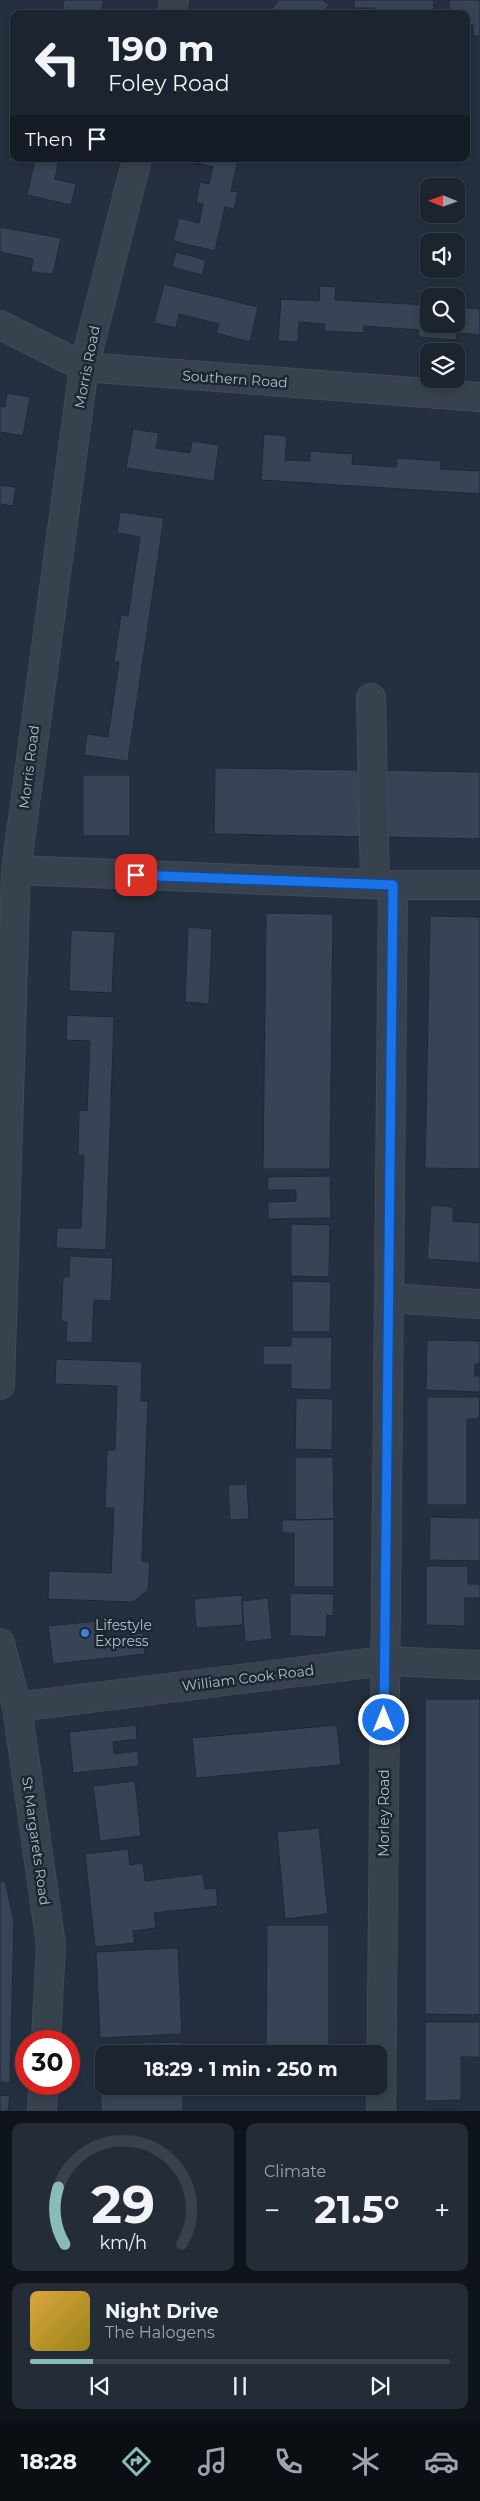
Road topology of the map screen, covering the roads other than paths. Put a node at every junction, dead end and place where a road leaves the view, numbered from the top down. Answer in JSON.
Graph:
{"nodes":[{"id":1,"x":136,"y":162,"type":"edge"},
{"id":2,"x":0,"y":325,"type":"edge"},
{"id":3,"x":84,"y":367,"type":"junction"},
{"id":4,"x":480,"y":397,"type":"edge"},
{"id":5,"x":371,"y":698,"type":"dead end"},
{"id":6,"x":16,"y":870,"type":"junction"},
{"id":7,"x":384,"y":885,"type":"junction"},
{"id":8,"x":480,"y":885,"type":"edge"},
{"id":9,"x":390,"y":1298,"type":"junction"},
{"id":10,"x":480,"y":1304,"type":"edge"},
{"id":11,"x":0,"y":1385,"type":"edge"},
{"id":12,"x":0,"y":1643,"type":"edge"},
{"id":13,"x":385,"y":1661,"type":"junction"},
{"id":14,"x":480,"y":1665,"type":"edge"},
{"id":15,"x":17,"y":1707,"type":"junction"},
{"id":16,"x":47,"y":2030,"type":"edge"},
{"id":17,"x":43,"y":2095,"type":"edge"},
{"id":18,"x":42,"y":2111,"type":"edge"},
{"id":19,"x":382,"y":2111,"type":"edge"}],
"edges":[{"from":1,"to":3,"type":"street","name":"Morris Road"},
{"from":2,"to":3,"type":"street","name":"Southern Road"},
{"from":3,"to":4,"type":"street","name":"Southern Road"},
{"from":3,"to":6,"type":"street","name":"Morris Road"},
{"from":5,"to":7,"type":"street","name":"Morley Road"},
{"from":6,"to":7,"type":"street"},
{"from":6,"to":11,"type":"street","name":"Morris Road"},
{"from":7,"to":8,"type":"street"},
{"from":7,"to":9,"type":"street","name":"Morley Road"},
{"from":9,"to":10,"type":"street"},
{"from":9,"to":13,"type":"street","name":"Morley Road"},
{"from":12,"to":15,"type":"street","name":"St Margarets Road"},
{"from":13,"to":14,"type":"street","name":"William Cook Road"},
{"from":13,"to":15,"type":"street","name":"William Cook Road"},
{"from":13,"to":19,"type":"street","name":"Morley Road"},
{"from":15,"to":16,"type":"street","name":"St Margarets Road"},
{"from":17,"to":18,"type":"street"}]}
